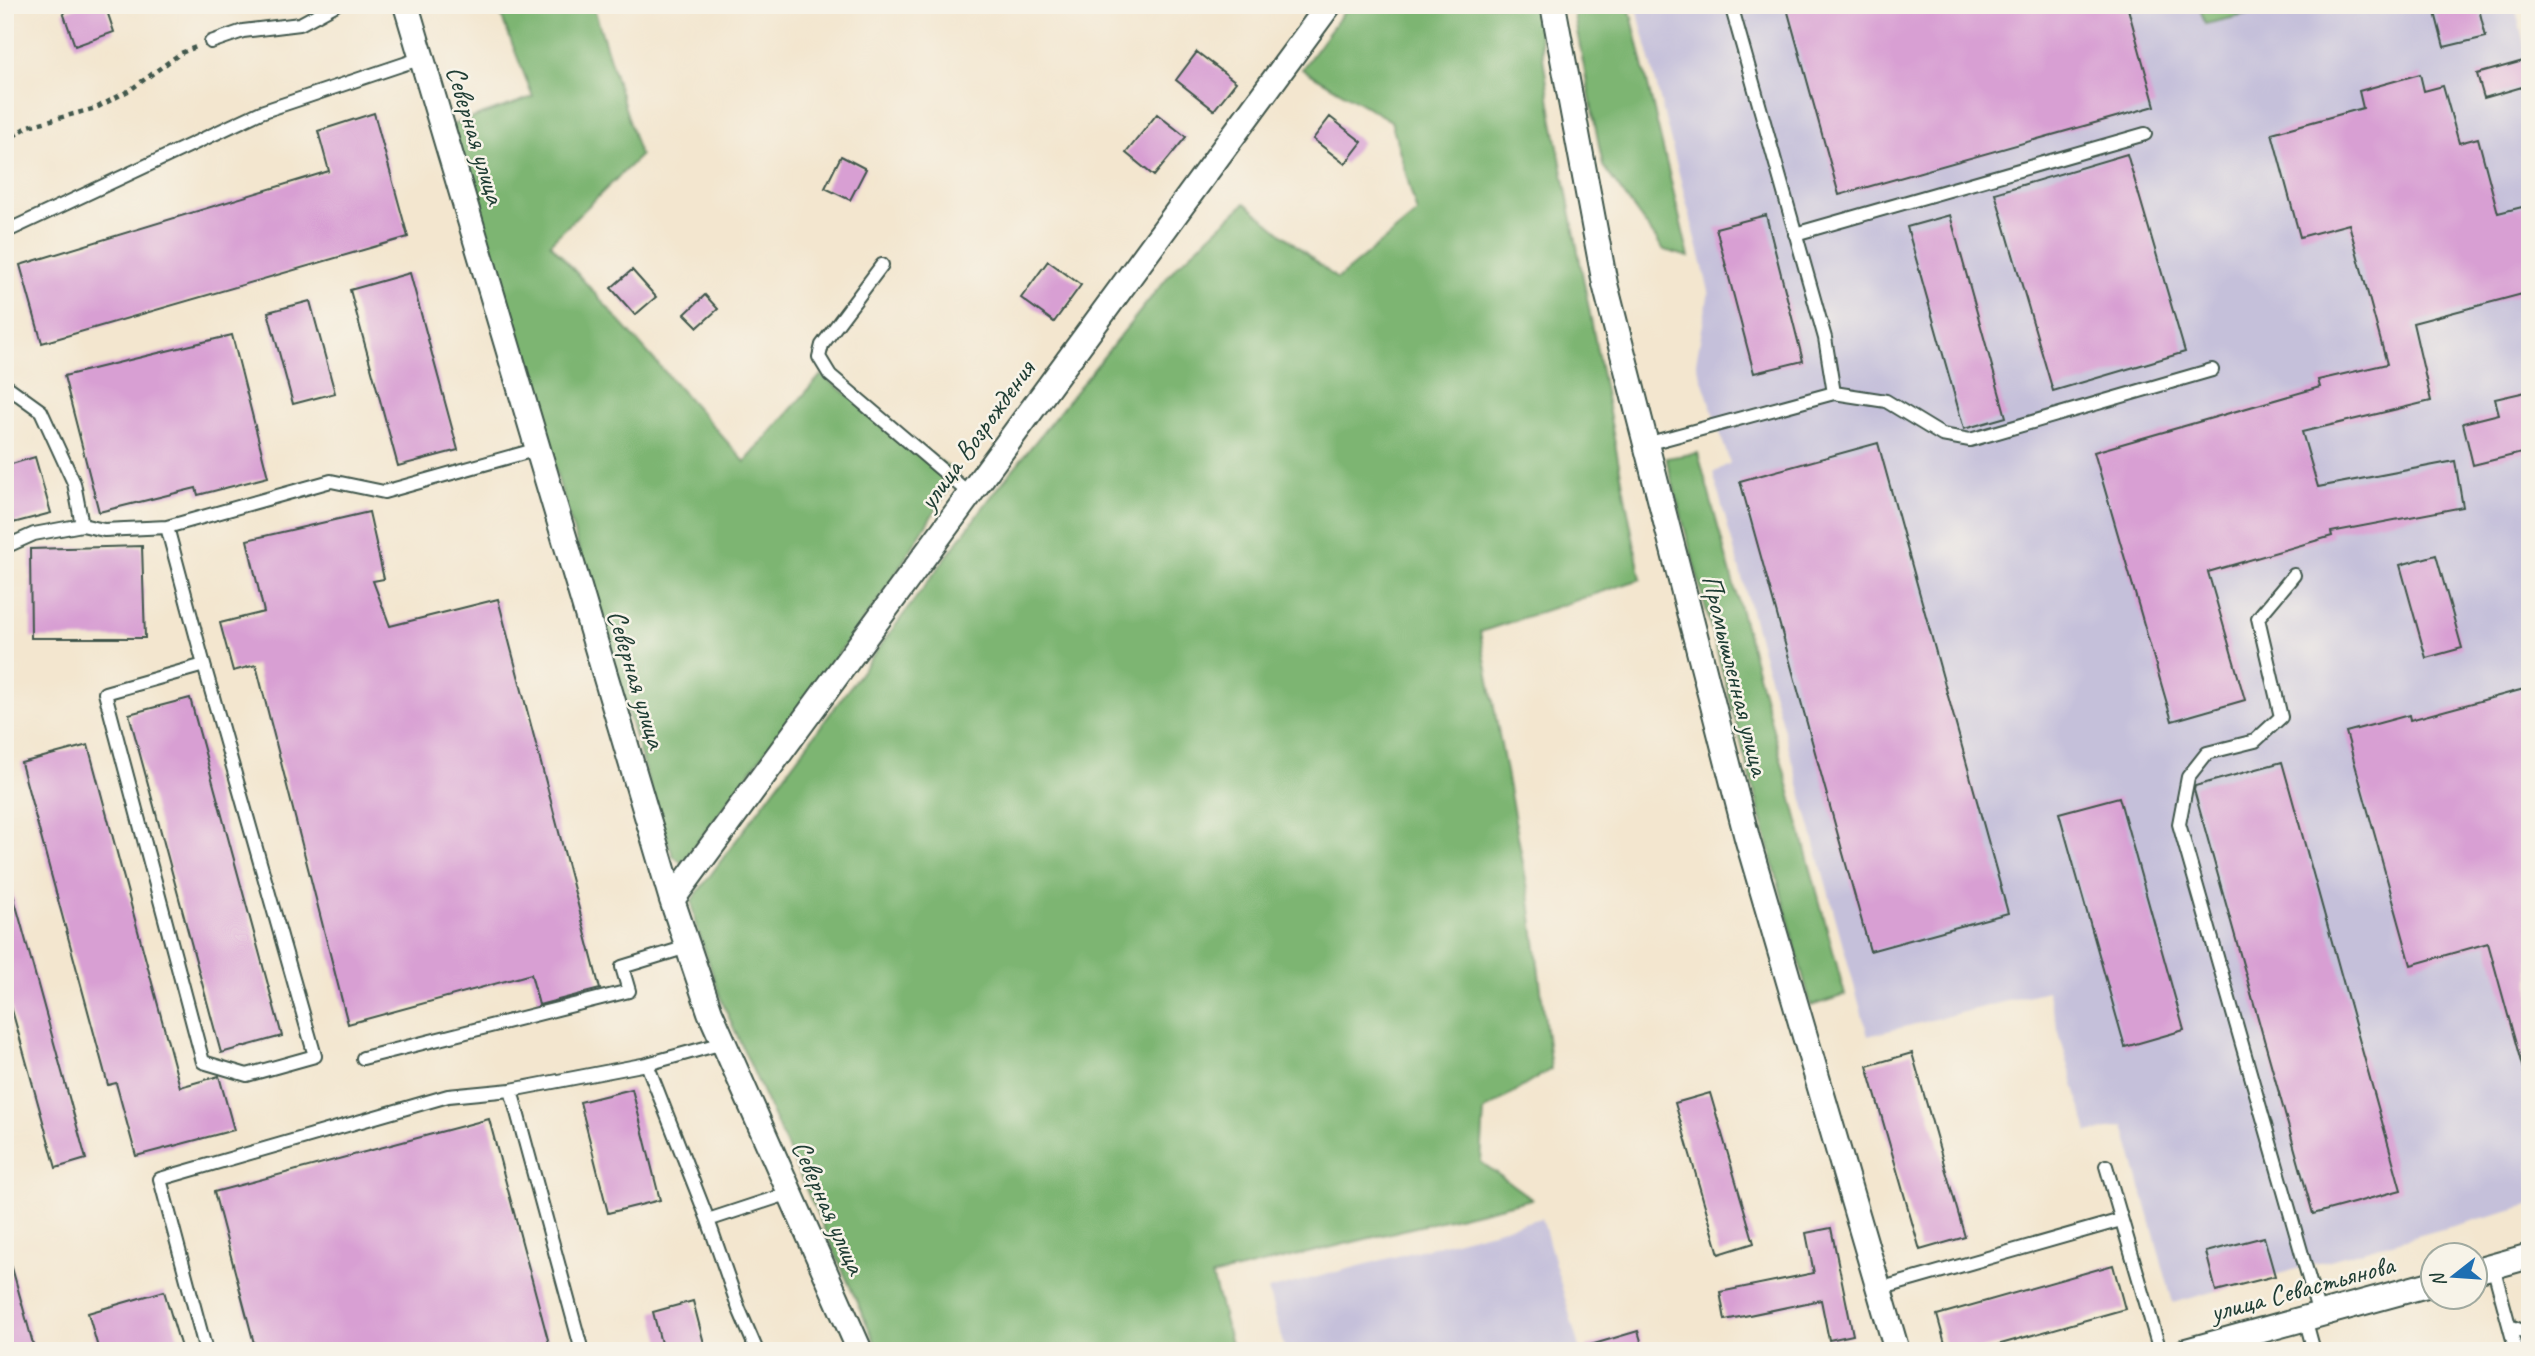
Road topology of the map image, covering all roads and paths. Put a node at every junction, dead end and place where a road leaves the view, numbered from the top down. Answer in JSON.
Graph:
{"nodes":[{"id":1,"x":335,"y":5,"type":"edge"},
{"id":2,"x":406,"y":5,"type":"edge"},
{"id":3,"x":1329,"y":5,"type":"edge"},
{"id":4,"x":1553,"y":5,"type":"edge"},
{"id":5,"x":1731,"y":5,"type":"edge"},
{"id":6,"x":211,"y":42,"type":"joint"},
{"id":7,"x":422,"y":58,"type":"junction"},
{"id":8,"x":2146,"y":134,"type":"dead end"},
{"id":9,"x":5,"y":142,"type":"edge"},
{"id":10,"x":5,"y":232,"type":"edge"},
{"id":11,"x":1796,"y":234,"type":"junction"},
{"id":12,"x":882,"y":265,"type":"dead end"},
{"id":13,"x":2212,"y":370,"type":"dead end"},
{"id":14,"x":5,"y":385,"type":"edge"},
{"id":15,"x":1834,"y":393,"type":"junction"},
{"id":16,"x":1646,"y":444,"type":"junction"},
{"id":17,"x":538,"y":449,"type":"junction"},
{"id":18,"x":970,"y":494,"type":"junction"},
{"id":19,"x":82,"y":525,"type":"junction"},
{"id":20,"x":167,"y":527,"type":"junction"},
{"id":21,"x":5,"y":547,"type":"edge"},
{"id":22,"x":2294,"y":575,"type":"dead end"},
{"id":23,"x":204,"y":665,"type":"junction"},
{"id":24,"x":671,"y":900,"type":"junction"},
{"id":25,"x":687,"y":947,"type":"junction"},
{"id":26,"x":723,"y":1043,"type":"junction"},
{"id":27,"x":363,"y":1058,"type":"dead end"},
{"id":28,"x":647,"y":1064,"type":"junction"},
{"id":29,"x":511,"y":1090,"type":"junction"},
{"id":30,"x":2106,"y":1166,"type":"dead end"},
{"id":31,"x":790,"y":1193,"type":"junction"},
{"id":32,"x":708,"y":1220,"type":"junction"},
{"id":33,"x":2121,"y":1220,"type":"junction"},
{"id":34,"x":2530,"y":1256,"type":"edge"},
{"id":35,"x":2490,"y":1267,"type":"edge"},
{"id":36,"x":2490,"y":1282,"type":"edge"},
{"id":37,"x":2420,"y":1287,"type":"edge"},
{"id":38,"x":1879,"y":1289,"type":"junction"},
{"id":39,"x":2312,"y":1316,"type":"junction"},
{"id":40,"x":2510,"y":1326,"type":"junction"},
{"id":41,"x":2530,"y":1334,"type":"edge"},
{"id":42,"x":206,"y":1351,"type":"edge"},
{"id":43,"x":582,"y":1351,"type":"edge"},
{"id":44,"x":757,"y":1351,"type":"edge"},
{"id":45,"x":860,"y":1351,"type":"edge"},
{"id":46,"x":1897,"y":1351,"type":"edge"},
{"id":47,"x":2160,"y":1351,"type":"edge"},
{"id":48,"x":2186,"y":1351,"type":"edge"},
{"id":49,"x":2314,"y":1351,"type":"edge"},
{"id":50,"x":2516,"y":1351,"type":"edge"}],
"edges":[{"from":1,"to":6,"type":"lane"},
{"from":2,"to":7,"type":"street","name":"Северная улица"},
{"from":3,"to":18,"type":"street","name":"улица Возрождения"},
{"from":4,"to":16,"type":"street","name":"Промышленная улица"},
{"from":5,"to":11,"type":"lane"},
{"from":6,"to":9,"type":"path"},
{"from":7,"to":10,"type":"lane"},
{"from":7,"to":17,"type":"street","name":"Северная улица"},
{"from":8,"to":11,"type":"lane"},
{"from":11,"to":15,"type":"lane"},
{"from":12,"to":18,"type":"lane"},
{"from":13,"to":15,"type":"lane"},
{"from":14,"to":19,"type":"lane"},
{"from":15,"to":16,"type":"lane"},
{"from":16,"to":38,"type":"street","name":"Промышленная улица"},
{"from":17,"to":20,"type":"lane"},
{"from":17,"to":24,"type":"street","name":"Северная улица"},
{"from":18,"to":24,"type":"street","name":"улица Возрождения"},
{"from":19,"to":20,"type":"lane"},
{"from":19,"to":21,"type":"lane"},
{"from":20,"to":23,"type":"lane"},
{"from":22,"to":39,"type":"lane"},
{"from":23,"to":23,"type":"lane"},
{"from":24,"to":25,"type":"street","name":"Северная улица"},
{"from":25,"to":26,"type":"street","name":"Северная улица"},
{"from":25,"to":27,"type":"lane"},
{"from":26,"to":28,"type":"lane"},
{"from":26,"to":31,"type":"street","name":"Северная улица"},
{"from":28,"to":29,"type":"lane"},
{"from":28,"to":32,"type":"lane"},
{"from":29,"to":42,"type":"lane"},
{"from":29,"to":43,"type":"lane"},
{"from":30,"to":33,"type":"lane"},
{"from":31,"to":32,"type":"lane"},
{"from":31,"to":45,"type":"street","name":"Северная улица"},
{"from":32,"to":44,"type":"lane"},
{"from":33,"to":38,"type":"lane"},
{"from":33,"to":47,"type":"lane"},
{"from":34,"to":35,"type":"street"},
{"from":36,"to":40,"type":"lane"},
{"from":37,"to":39,"type":"street","name":"улица Севастьянова"},
{"from":38,"to":46,"type":"street","name":"Промышленная улица"},
{"from":39,"to":48,"type":"street","name":"улица Севастьянова"},
{"from":39,"to":49,"type":"lane"},
{"from":40,"to":41,"type":"lane"},
{"from":40,"to":50,"type":"lane"}]}
